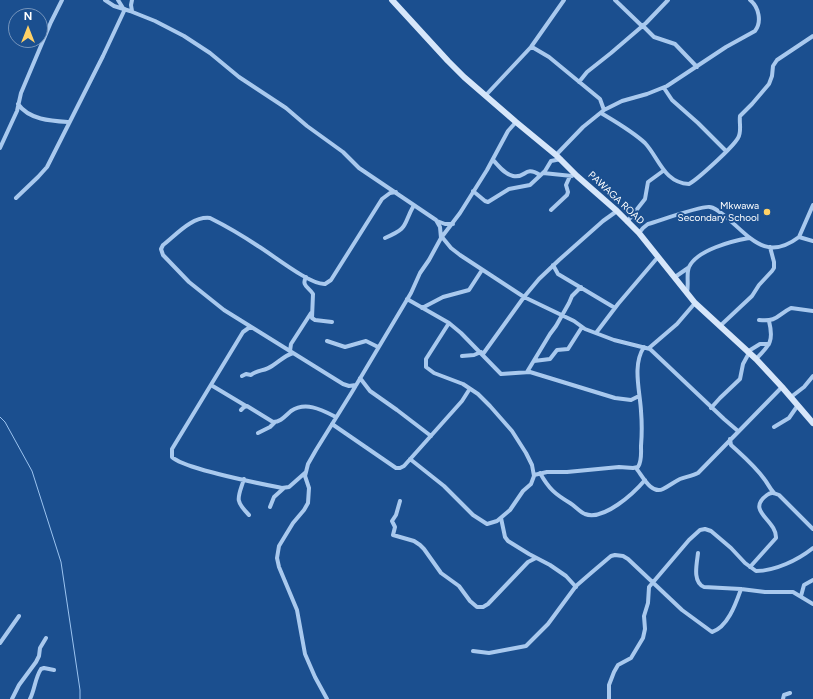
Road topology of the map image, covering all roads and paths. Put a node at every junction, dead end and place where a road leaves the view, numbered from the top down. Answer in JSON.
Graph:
{"nodes":[{"id":1,"x":62,"y":0,"type":"edge"},
{"id":2,"x":105,"y":0,"type":"edge"},
{"id":3,"x":118,"y":0,"type":"edge"},
{"id":4,"x":132,"y":0,"type":"edge"},
{"id":5,"x":392,"y":0,"type":"edge"},
{"id":6,"x":564,"y":0,"type":"edge"},
{"id":7,"x":615,"y":0,"type":"edge"},
{"id":8,"x":668,"y":0,"type":"edge"},
{"id":9,"x":750,"y":0,"type":"edge"},
{"id":10,"x":124,"y":9,"type":"junction"},
{"id":11,"x":132,"y":11,"type":"junction"},
{"id":12,"x":642,"y":26,"type":"junction"},
{"id":13,"x":813,"y":36,"type":"edge"},
{"id":14,"x":532,"y":47,"type":"junction"},
{"id":15,"x":697,"y":67,"type":"junction"},
{"id":16,"x":579,"y":82,"type":"junction"},
{"id":17,"x":664,"y":88,"type":"junction"},
{"id":18,"x":486,"y":96,"type":"junction"},
{"id":19,"x":18,"y":104,"type":"junction"},
{"id":20,"x":602,"y":112,"type":"junction"},
{"id":21,"x":69,"y":122,"type":"junction"},
{"id":22,"x":516,"y":122,"type":"junction"},
{"id":23,"x":0,"y":148,"type":"edge"},
{"id":24,"x":726,"y":151,"type":"junction"},
{"id":25,"x":559,"y":157,"type":"junction"},
{"id":26,"x":493,"y":160,"type":"junction"},
{"id":27,"x":663,"y":171,"type":"junction"},
{"id":28,"x":541,"y":174,"type":"junction"},
{"id":29,"x":570,"y":176,"type":"junction"},
{"id":30,"x":578,"y":176,"type":"junction"},
{"id":31,"x":473,"y":191,"type":"junction"},
{"id":32,"x":396,"y":192,"type":"junction"},
{"id":33,"x":16,"y":198,"type":"dead end"},
{"id":34,"x":414,"y":205,"type":"junction"},
{"id":35,"x":813,"y":205,"type":"edge"},
{"id":36,"x":551,"y":210,"type":"dead end"},
{"id":37,"x":617,"y":211,"type":"junction"},
{"id":38,"x":437,"y":222,"type":"junction"},
{"id":39,"x":627,"y":222,"type":"junction"},
{"id":40,"x":453,"y":224,"type":"junction"},
{"id":41,"x":639,"y":234,"type":"junction"},
{"id":42,"x":441,"y":237,"type":"junction"},
{"id":43,"x":799,"y":237,"type":"junction"},
{"id":44,"x":385,"y":238,"type":"dead end"},
{"id":45,"x":749,"y":238,"type":"junction"},
{"id":46,"x":813,"y":241,"type":"edge"},
{"id":47,"x":770,"y":247,"type":"junction"},
{"id":48,"x":658,"y":258,"type":"junction"},
{"id":49,"x":553,"y":265,"type":"junction"},
{"id":50,"x":688,"y":268,"type":"junction"},
{"id":51,"x":482,"y":270,"type":"junction"},
{"id":52,"x":306,"y":277,"type":"junction"},
{"id":53,"x":674,"y":277,"type":"junction"},
{"id":54,"x":581,"y":288,"type":"junction"},
{"id":55,"x":687,"y":292,"type":"junction"},
{"id":56,"x":524,"y":297,"type":"junction"},
{"id":57,"x":407,"y":299,"type":"junction"},
{"id":58,"x":695,"y":302,"type":"junction"},
{"id":59,"x":422,"y":308,"type":"junction"},
{"id":60,"x":615,"y":308,"type":"junction"},
{"id":61,"x":813,"y":310,"type":"edge"},
{"id":62,"x":312,"y":312,"type":"junction"},
{"id":63,"x":561,"y":316,"type":"junction"},
{"id":64,"x":759,"y":320,"type":"dead end"},
{"id":65,"x":769,"y":321,"type":"junction"},
{"id":66,"x":332,"y":322,"type":"dead end"},
{"id":67,"x":449,"y":323,"type":"junction"},
{"id":68,"x":720,"y":326,"type":"junction"},
{"id":69,"x":250,"y":327,"type":"junction"},
{"id":70,"x":582,"y":327,"type":"junction"},
{"id":71,"x":596,"y":333,"type":"junction"},
{"id":72,"x":327,"y":341,"type":"dead end"},
{"id":73,"x":768,"y":344,"type":"junction"},
{"id":74,"x":378,"y":347,"type":"junction"},
{"id":75,"x":647,"y":347,"type":"junction"},
{"id":76,"x":292,"y":352,"type":"junction"},
{"id":77,"x":748,"y":352,"type":"junction"},
{"id":78,"x":482,"y":353,"type":"junction"},
{"id":79,"x":462,"y":356,"type":"dead end"},
{"id":80,"x":756,"y":359,"type":"junction"},
{"id":81,"x":534,"y":361,"type":"junction"},
{"id":82,"x":527,"y":372,"type":"junction"},
{"id":83,"x":242,"y":376,"type":"dead end"},
{"id":84,"x":813,"y":376,"type":"edge"},
{"id":85,"x":360,"y":378,"type":"junction"},
{"id":86,"x":211,"y":385,"type":"junction"},
{"id":87,"x":356,"y":385,"type":"junction"},
{"id":88,"x":782,"y":387,"type":"junction"},
{"id":89,"x":470,"y":390,"type":"junction"},
{"id":90,"x":640,"y":396,"type":"junction"},
{"id":91,"x":791,"y":397,"type":"junction"},
{"id":92,"x":798,"y":405,"type":"junction"},
{"id":93,"x":246,"y":406,"type":"junction"},
{"id":94,"x":711,"y":408,"type":"junction"},
{"id":95,"x":241,"y":410,"type":"dead end"},
{"id":96,"x":336,"y":417,"type":"junction"},
{"id":97,"x":275,"y":422,"type":"junction"},
{"id":98,"x":813,"y":423,"type":"edge"},
{"id":99,"x":332,"y":424,"type":"junction"},
{"id":100,"x":774,"y":427,"type":"dead end"},
{"id":101,"x":738,"y":431,"type":"junction"},
{"id":102,"x":258,"y":433,"type":"dead end"},
{"id":103,"x":431,"y":436,"type":"junction"},
{"id":104,"x":730,"y":439,"type":"junction"},
{"id":105,"x":410,"y":459,"type":"junction"},
{"id":106,"x":636,"y":468,"type":"junction"},
{"id":107,"x":306,"y":472,"type":"junction"},
{"id":108,"x":540,"y":473,"type":"junction"},
{"id":109,"x":534,"y":475,"type":"junction"},
{"id":110,"x":244,"y":479,"type":"junction"},
{"id":111,"x":645,"y":480,"type":"junction"},
{"id":112,"x":284,"y":488,"type":"junction"},
{"id":113,"x":774,"y":493,"type":"junction"},
{"id":114,"x":400,"y":501,"type":"dead end"},
{"id":115,"x":270,"y":507,"type":"dead end"},
{"id":116,"x":249,"y":515,"type":"dead end"},
{"id":117,"x":501,"y":518,"type":"junction"},
{"id":118,"x":813,"y":529,"type":"edge"},
{"id":119,"x":813,"y":548,"type":"edge"},
{"id":120,"x":698,"y":552,"type":"dead end"},
{"id":121,"x":536,"y":558,"type":"junction"},
{"id":122,"x":750,"y":567,"type":"junction"},
{"id":123,"x":813,"y":580,"type":"edge"},
{"id":124,"x":653,"y":582,"type":"junction"},
{"id":125,"x":576,"y":587,"type":"junction"},
{"id":126,"x":741,"y":589,"type":"junction"},
{"id":127,"x":801,"y":596,"type":"junction"},
{"id":128,"x":813,"y":604,"type":"edge"},
{"id":129,"x":19,"y":616,"type":"dead end"},
{"id":130,"x":46,"y":638,"type":"dead end"},
{"id":131,"x":0,"y":643,"type":"edge"},
{"id":132,"x":473,"y":652,"type":"dead end"},
{"id":133,"x":54,"y":670,"type":"dead end"},
{"id":134,"x":790,"y":693,"type":"dead end"},
{"id":135,"x":12,"y":699,"type":"edge"},
{"id":136,"x":30,"y":699,"type":"edge"},
{"id":137,"x":327,"y":699,"type":"edge"},
{"id":138,"x":608,"y":699,"type":"edge"},
{"id":139,"x":783,"y":699,"type":"edge"}],
"edges":[{"from":1,"to":19,"type":"street"},
{"from":2,"to":10,"type":"street"},
{"from":3,"to":10,"type":"street"},
{"from":4,"to":11,"type":"street"},
{"from":5,"to":18,"type":"main road","name":"PAWAGA ROAD"},
{"from":6,"to":14,"type":"street"},
{"from":7,"to":12,"type":"street"},
{"from":8,"to":12,"type":"street"},
{"from":9,"to":15,"type":"street"},
{"from":10,"to":11,"type":"street"},
{"from":10,"to":21,"type":"street"},
{"from":11,"to":32,"type":"street"},
{"from":12,"to":15,"type":"street"},
{"from":12,"to":16,"type":"street"},
{"from":13,"to":24,"type":"street"},
{"from":14,"to":16,"type":"street"},
{"from":14,"to":18,"type":"street"},
{"from":15,"to":17,"type":"street"},
{"from":16,"to":20,"type":"street"},
{"from":17,"to":20,"type":"street"},
{"from":17,"to":24,"type":"street"},
{"from":18,"to":22,"type":"main road","name":"PAWAGA ROAD"},
{"from":19,"to":21,"type":"street"},
{"from":19,"to":23,"type":"street"},
{"from":20,"to":25,"type":"street"},
{"from":20,"to":27,"type":"street"},
{"from":21,"to":33,"type":"street"},
{"from":22,"to":25,"type":"main road","name":"PAWAGA ROAD"},
{"from":22,"to":26,"type":"street"},
{"from":24,"to":27,"type":"street"},
{"from":25,"to":28,"type":"street"},
{"from":25,"to":30,"type":"main road","name":"PAWAGA ROAD"},
{"from":26,"to":28,"type":"street"},
{"from":26,"to":31,"type":"street"},
{"from":27,"to":39,"type":"street"},
{"from":28,"to":29,"type":"street"},
{"from":28,"to":31,"type":"street"},
{"from":29,"to":30,"type":"street"},
{"from":29,"to":36,"type":"street"},
{"from":30,"to":37,"type":"main road","name":"PAWAGA ROAD"},
{"from":31,"to":40,"type":"street"},
{"from":32,"to":34,"type":"street"},
{"from":32,"to":52,"type":"street"},
{"from":34,"to":38,"type":"street"},
{"from":34,"to":44,"type":"street"},
{"from":35,"to":43,"type":"street"},
{"from":37,"to":39,"type":"main road","name":"PAWAGA ROAD"},
{"from":37,"to":49,"type":"street"},
{"from":38,"to":40,"type":"street"},
{"from":38,"to":42,"type":"street"},
{"from":39,"to":41,"type":"main road","name":"PAWAGA ROAD"},
{"from":40,"to":42,"type":"street"},
{"from":41,"to":45,"type":"street"},
{"from":41,"to":48,"type":"main road","name":"PAWAGA ROAD"},
{"from":42,"to":51,"type":"street"},
{"from":42,"to":57,"type":"street"},
{"from":43,"to":46,"type":"street"},
{"from":43,"to":47,"type":"street"},
{"from":45,"to":47,"type":"street"},
{"from":45,"to":50,"type":"street"},
{"from":47,"to":68,"type":"street"},
{"from":48,"to":53,"type":"main road","name":"PAWAGA ROAD"},
{"from":48,"to":60,"type":"street"},
{"from":49,"to":54,"type":"street"},
{"from":49,"to":56,"type":"street"},
{"from":50,"to":53,"type":"street"},
{"from":50,"to":55,"type":"street"},
{"from":51,"to":56,"type":"street"},
{"from":51,"to":59,"type":"street"},
{"from":52,"to":62,"type":"street"},
{"from":52,"to":69,"type":"street"},
{"from":53,"to":55,"type":"main road","name":"PAWAGA ROAD"},
{"from":54,"to":60,"type":"street"},
{"from":54,"to":63,"type":"street"},
{"from":55,"to":58,"type":"main road","name":"PAWAGA ROAD"},
{"from":56,"to":63,"type":"street"},
{"from":56,"to":78,"type":"street"},
{"from":57,"to":59,"type":"street"},
{"from":57,"to":74,"type":"street"},
{"from":58,"to":68,"type":"main road","name":"PAWAGA ROAD"},
{"from":58,"to":75,"type":"street"},
{"from":59,"to":67,"type":"street"},
{"from":60,"to":71,"type":"street"},
{"from":61,"to":65,"type":"street"},
{"from":62,"to":66,"type":"street"},
{"from":62,"to":76,"type":"street"},
{"from":63,"to":70,"type":"street"},
{"from":63,"to":81,"type":"street"},
{"from":64,"to":65,"type":"street"},
{"from":65,"to":73,"type":"street"},
{"from":67,"to":78,"type":"street"},
{"from":67,"to":89,"type":"street"},
{"from":68,"to":77,"type":"main road","name":"PAWAGA ROAD"},
{"from":69,"to":76,"type":"street"},
{"from":69,"to":86,"type":"street"},
{"from":70,"to":71,"type":"street"},
{"from":70,"to":81,"type":"street"},
{"from":71,"to":75,"type":"street"},
{"from":72,"to":74,"type":"street"},
{"from":73,"to":77,"type":"street"},
{"from":73,"to":80,"type":"street"},
{"from":74,"to":85,"type":"street"},
{"from":75,"to":90,"type":"street"},
{"from":75,"to":94,"type":"street"},
{"from":76,"to":83,"type":"street"},
{"from":76,"to":87,"type":"street"},
{"from":77,"to":80,"type":"main road","name":"PAWAGA ROAD"},
{"from":77,"to":94,"type":"street"},
{"from":78,"to":79,"type":"street"},
{"from":78,"to":82,"type":"street"},
{"from":80,"to":88,"type":"main road","name":"PAWAGA ROAD"},
{"from":81,"to":82,"type":"street"},
{"from":82,"to":90,"type":"street"},
{"from":84,"to":91,"type":"street"},
{"from":85,"to":87,"type":"street"},
{"from":85,"to":103,"type":"street"},
{"from":86,"to":93,"type":"street"},
{"from":86,"to":110,"type":"street"},
{"from":87,"to":96,"type":"street"},
{"from":88,"to":91,"type":"main road","name":"PAWAGA ROAD"},
{"from":88,"to":101,"type":"street"},
{"from":89,"to":103,"type":"street"},
{"from":89,"to":109,"type":"street"},
{"from":90,"to":106,"type":"street"},
{"from":91,"to":92,"type":"main road","name":"PAWAGA ROAD"},
{"from":92,"to":98,"type":"main road","name":"PAWAGA ROAD"},
{"from":92,"to":100,"type":"street"},
{"from":93,"to":95,"type":"street"},
{"from":93,"to":97,"type":"street"},
{"from":94,"to":101,"type":"street"},
{"from":96,"to":97,"type":"street"},
{"from":96,"to":99,"type":"street"},
{"from":97,"to":102,"type":"street"},
{"from":99,"to":105,"type":"street"},
{"from":99,"to":107,"type":"street"},
{"from":101,"to":104,"type":"street"},
{"from":103,"to":105,"type":"street"},
{"from":104,"to":111,"type":"street"},
{"from":104,"to":113,"type":"street"},
{"from":105,"to":117,"type":"street"},
{"from":106,"to":108,"type":"street"},
{"from":106,"to":111,"type":"street"},
{"from":107,"to":112,"type":"street"},
{"from":107,"to":137,"type":"street"},
{"from":108,"to":109,"type":"street"},
{"from":108,"to":111,"type":"street"},
{"from":109,"to":117,"type":"street"},
{"from":110,"to":112,"type":"street"},
{"from":110,"to":116,"type":"street"},
{"from":112,"to":115,"type":"street"},
{"from":113,"to":118,"type":"street"},
{"from":113,"to":122,"type":"street"},
{"from":114,"to":121,"type":"street"},
{"from":117,"to":121,"type":"street"},
{"from":119,"to":122,"type":"street"},
{"from":120,"to":126,"type":"street"},
{"from":121,"to":125,"type":"street"},
{"from":122,"to":124,"type":"street"},
{"from":123,"to":127,"type":"street"},
{"from":124,"to":125,"type":"street"},
{"from":124,"to":126,"type":"street"},
{"from":124,"to":138,"type":"street"},
{"from":125,"to":132,"type":"street"},
{"from":126,"to":127,"type":"street"},
{"from":127,"to":128,"type":"street"},
{"from":129,"to":131,"type":"street"},
{"from":130,"to":135,"type":"street"},
{"from":133,"to":136,"type":"street"},
{"from":134,"to":139,"type":"street"}]}
